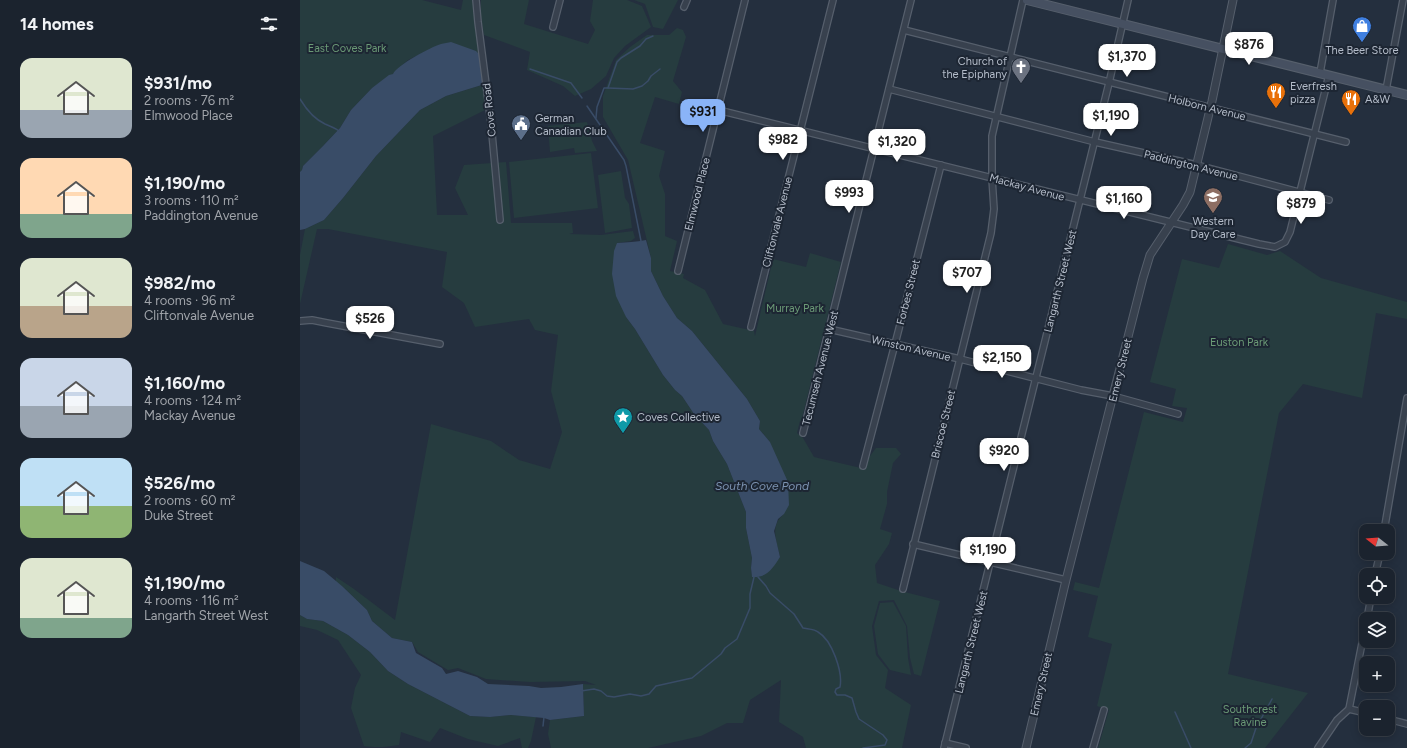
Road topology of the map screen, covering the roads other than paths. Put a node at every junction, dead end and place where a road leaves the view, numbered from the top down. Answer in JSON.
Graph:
{"nodes":[{"id":1,"x":476,"y":0,"type":"edge"},
{"id":2,"x":560,"y":0,"type":"edge"},
{"id":3,"x":687,"y":0,"type":"edge"},
{"id":4,"x":745,"y":0,"type":"edge"},
{"id":5,"x":833,"y":0,"type":"edge"},
{"id":6,"x":912,"y":0,"type":"edge"},
{"id":7,"x":1023,"y":0,"type":"edge"},
{"id":8,"x":1027,"y":0,"type":"edge"},
{"id":9,"x":1128,"y":0,"type":"edge"},
{"id":10,"x":1233,"y":0,"type":"edge"},
{"id":11,"x":1333,"y":0,"type":"edge"},
{"id":12,"x":1403,"y":0,"type":"edge"},
{"id":13,"x":684,"y":7,"type":"dead end"},
{"id":14,"x":1124,"y":24,"type":"junction"},
{"id":15,"x":553,"y":27,"type":"dead end"},
{"id":16,"x":904,"y":30,"type":"junction"},
{"id":17,"x":1223,"y":49,"type":"junction"},
{"id":18,"x":1009,"y":57,"type":"junction"},
{"id":19,"x":1320,"y":73,"type":"junction"},
{"id":20,"x":1329,"y":75,"type":"junction"},
{"id":21,"x":1110,"y":83,"type":"junction"},
{"id":22,"x":889,"y":89,"type":"junction"},
{"id":23,"x":1386,"y":90,"type":"junction"},
{"id":24,"x":1407,"y":95,"type":"edge"},
{"id":25,"x":1210,"y":108,"type":"junction"},
{"id":26,"x":718,"y":110,"type":"junction"},
{"id":27,"x":996,"y":116,"type":"junction"},
{"id":28,"x":800,"y":131,"type":"junction"},
{"id":29,"x":1314,"y":134,"type":"junction"},
{"id":30,"x":1095,"y":142,"type":"junction"},
{"id":31,"x":1346,"y":142,"type":"dead end"},
{"id":32,"x":874,"y":148,"type":"junction"},
{"id":33,"x":941,"y":165,"type":"junction"},
{"id":34,"x":1197,"y":165,"type":"junction"},
{"id":35,"x":992,"y":178,"type":"junction"},
{"id":36,"x":1299,"y":192,"type":"junction"},
{"id":37,"x":1329,"y":200,"type":"dead end"},
{"id":38,"x":1080,"y":201,"type":"junction"},
{"id":39,"x":500,"y":220,"type":"dead end"},
{"id":40,"x":1171,"y":223,"type":"junction"},
{"id":41,"x":678,"y":271,"type":"dead end"},
{"id":42,"x":300,"y":321,"type":"edge"},
{"id":43,"x":751,"y":327,"type":"dead end"},
{"id":44,"x":829,"y":329,"type":"junction"},
{"id":45,"x":440,"y":344,"type":"dead end"},
{"id":46,"x":895,"y":344,"type":"junction"},
{"id":47,"x":960,"y":359,"type":"junction"},
{"id":48,"x":1036,"y":379,"type":"junction"},
{"id":49,"x":1113,"y":396,"type":"junction"},
{"id":50,"x":1407,"y":398,"type":"edge"},
{"id":51,"x":1178,"y":414,"type":"dead end"},
{"id":52,"x":803,"y":433,"type":"dead end"},
{"id":53,"x":863,"y":466,"type":"dead end"},
{"id":54,"x":1385,"y":524,"type":"edge"},
{"id":55,"x":913,"y":544,"type":"junction"},
{"id":56,"x":990,"y":563,"type":"junction"},
{"id":57,"x":1066,"y":580,"type":"junction"},
{"id":58,"x":903,"y":589,"type":"dead end"},
{"id":59,"x":1361,"y":648,"type":"edge"},
{"id":60,"x":1349,"y":709,"type":"junction"},
{"id":61,"x":1104,"y":710,"type":"dead end"},
{"id":62,"x":1359,"y":711,"type":"edge"},
{"id":63,"x":1395,"y":721,"type":"edge"},
{"id":64,"x":1407,"y":724,"type":"edge"},
{"id":65,"x":945,"y":746,"type":"edge"},
{"id":66,"x":966,"y":748,"type":"edge"},
{"id":67,"x":1026,"y":748,"type":"edge"},
{"id":68,"x":1093,"y":748,"type":"edge"},
{"id":69,"x":1318,"y":748,"type":"edge"}],
"edges":[{"from":1,"to":39,"type":"street","name":"Cove Road"},
{"from":2,"to":15,"type":"street"},
{"from":3,"to":13,"type":"street"},
{"from":4,"to":26,"type":"street","name":"Elmwood Place"},
{"from":5,"to":28,"type":"street","name":"Cliftonvale Avenue"},
{"from":6,"to":16,"type":"street","name":"Tecumseh Avenue West"},
{"from":7,"to":18,"type":"street","name":"Briscoe Street"},
{"from":8,"to":14,"type":"main road"},
{"from":9,"to":14,"type":"street","name":"Langarth Street West"},
{"from":10,"to":17,"type":"street","name":"Emery Street"},
{"from":11,"to":19,"type":"street"},
{"from":12,"to":23,"type":"street"},
{"from":14,"to":17,"type":"main road"},
{"from":14,"to":21,"type":"street","name":"Langarth Street West"},
{"from":16,"to":18,"type":"street","name":"Holborn Avenue"},
{"from":16,"to":22,"type":"street","name":"Tecumseh Avenue West"},
{"from":17,"to":19,"type":"main road"},
{"from":17,"to":25,"type":"street","name":"Emery Street"},
{"from":18,"to":21,"type":"street","name":"Holborn Avenue"},
{"from":18,"to":27,"type":"street","name":"Briscoe Street"},
{"from":19,"to":20,"type":"main road"},
{"from":20,"to":23,"type":"main road"},
{"from":20,"to":29,"type":"street","name":"Mackay Avenue"},
{"from":21,"to":25,"type":"street","name":"Holborn Avenue"},
{"from":21,"to":30,"type":"street","name":"Langarth Street West"},
{"from":22,"to":27,"type":"street","name":"Paddington Avenue"},
{"from":22,"to":32,"type":"street","name":"Tecumseh Avenue West"},
{"from":23,"to":24,"type":"main road"},
{"from":25,"to":29,"type":"street","name":"Holborn Avenue"},
{"from":25,"to":34,"type":"street","name":"Emery Street"},
{"from":26,"to":28,"type":"street","name":"Mackay Avenue"},
{"from":26,"to":41,"type":"street","name":"Elmwood Place"},
{"from":27,"to":30,"type":"street","name":"Paddington Avenue"},
{"from":27,"to":35,"type":"street","name":"Briscoe Street"},
{"from":28,"to":32,"type":"street","name":"Mackay Avenue"},
{"from":28,"to":43,"type":"street","name":"Cliftonvale Avenue"},
{"from":29,"to":31,"type":"street","name":"Holborn Avenue"},
{"from":29,"to":36,"type":"street","name":"Mackay Avenue"},
{"from":30,"to":34,"type":"street","name":"Paddington Avenue"},
{"from":30,"to":38,"type":"street","name":"Langarth Street West"},
{"from":32,"to":33,"type":"street","name":"Mackay Avenue"},
{"from":32,"to":44,"type":"street","name":"Tecumseh Avenue West"},
{"from":33,"to":35,"type":"street","name":"Mackay Avenue"},
{"from":33,"to":46,"type":"street","name":"Forbes Street"},
{"from":34,"to":36,"type":"street","name":"Paddington Avenue"},
{"from":34,"to":40,"type":"street","name":"Emery Street"},
{"from":35,"to":38,"type":"street","name":"Mackay Avenue"},
{"from":35,"to":47,"type":"street","name":"Briscoe Street"},
{"from":36,"to":37,"type":"street","name":"Paddington Avenue"},
{"from":36,"to":40,"type":"street","name":"Mackay Avenue"},
{"from":38,"to":40,"type":"street","name":"Mackay Avenue"},
{"from":38,"to":48,"type":"street","name":"Langarth Street West"},
{"from":40,"to":49,"type":"street","name":"Emery Street"},
{"from":42,"to":45,"type":"street"},
{"from":44,"to":46,"type":"street","name":"Winston Avenue"},
{"from":44,"to":52,"type":"street","name":"Tecumseh Avenue West"},
{"from":46,"to":47,"type":"street","name":"Winston Avenue"},
{"from":46,"to":53,"type":"street","name":"Forbes Street"},
{"from":47,"to":48,"type":"street","name":"Winston Avenue"},
{"from":47,"to":55,"type":"street","name":"Briscoe Street"},
{"from":48,"to":49,"type":"street","name":"Winston Avenue"},
{"from":48,"to":56,"type":"street","name":"Langarth Street West"},
{"from":49,"to":51,"type":"street","name":"Winston Avenue"},
{"from":49,"to":57,"type":"street","name":"Emery Street"},
{"from":50,"to":54,"type":"street"},
{"from":55,"to":56,"type":"street"},
{"from":55,"to":58,"type":"street","name":"Briscoe Street"},
{"from":56,"to":57,"type":"street"},
{"from":56,"to":65,"type":"street","name":"Langarth Street West"},
{"from":57,"to":67,"type":"street","name":"Emery Street"},
{"from":59,"to":60,"type":"street"},
{"from":60,"to":62,"type":"street"},
{"from":60,"to":69,"type":"street"},
{"from":61,"to":68,"type":"street"},
{"from":63,"to":64,"type":"street"},
{"from":65,"to":66,"type":"street"}]}
